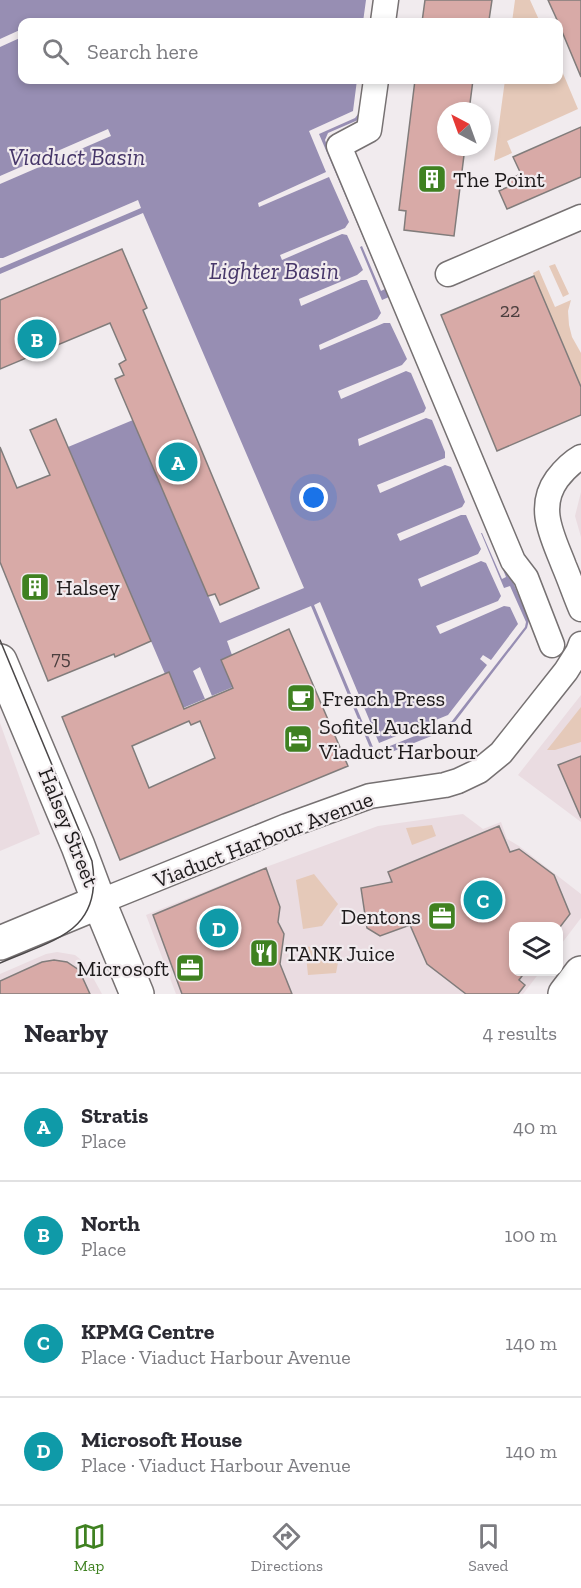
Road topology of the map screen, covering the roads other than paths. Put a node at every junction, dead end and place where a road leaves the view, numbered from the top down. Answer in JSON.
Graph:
{"nodes":[{"id":1,"x":386,"y":0,"type":"edge"},
{"id":2,"x":384,"y":18,"type":"edge"},
{"id":3,"x":375,"y":84,"type":"edge"},
{"id":4,"x":581,"y":217,"type":"edge"},
{"id":5,"x":448,"y":274,"type":"dead end"},
{"id":6,"x":581,"y":457,"type":"edge"},
{"id":7,"x":581,"y":609,"type":"edge"},
{"id":8,"x":581,"y":644,"type":"edge"},
{"id":9,"x":552,"y":645,"type":"dead end"},
{"id":10,"x":0,"y":660,"type":"edge"},
{"id":11,"x":99,"y":902,"type":"junction"},
{"id":12,"x":0,"y":943,"type":"edge"},
{"id":13,"x":581,"y":973,"type":"edge"},
{"id":14,"x":137,"y":994,"type":"edge"},
{"id":15,"x":565,"y":994,"type":"edge"}],
"edges":[{"from":1,"to":2,"type":"street"},
{"from":3,"to":9,"type":"street"},
{"from":4,"to":5,"type":"street"},
{"from":6,"to":7,"type":"street"},
{"from":8,"to":11,"type":"street","name":"Viaduct Harbour Avenue"},
{"from":10,"to":11,"type":"main road","name":"Halsey Street"},
{"from":11,"to":12,"type":"main road"},
{"from":11,"to":14,"type":"main road","name":"Halsey Street"},
{"from":13,"to":15,"type":"main road"}]}
